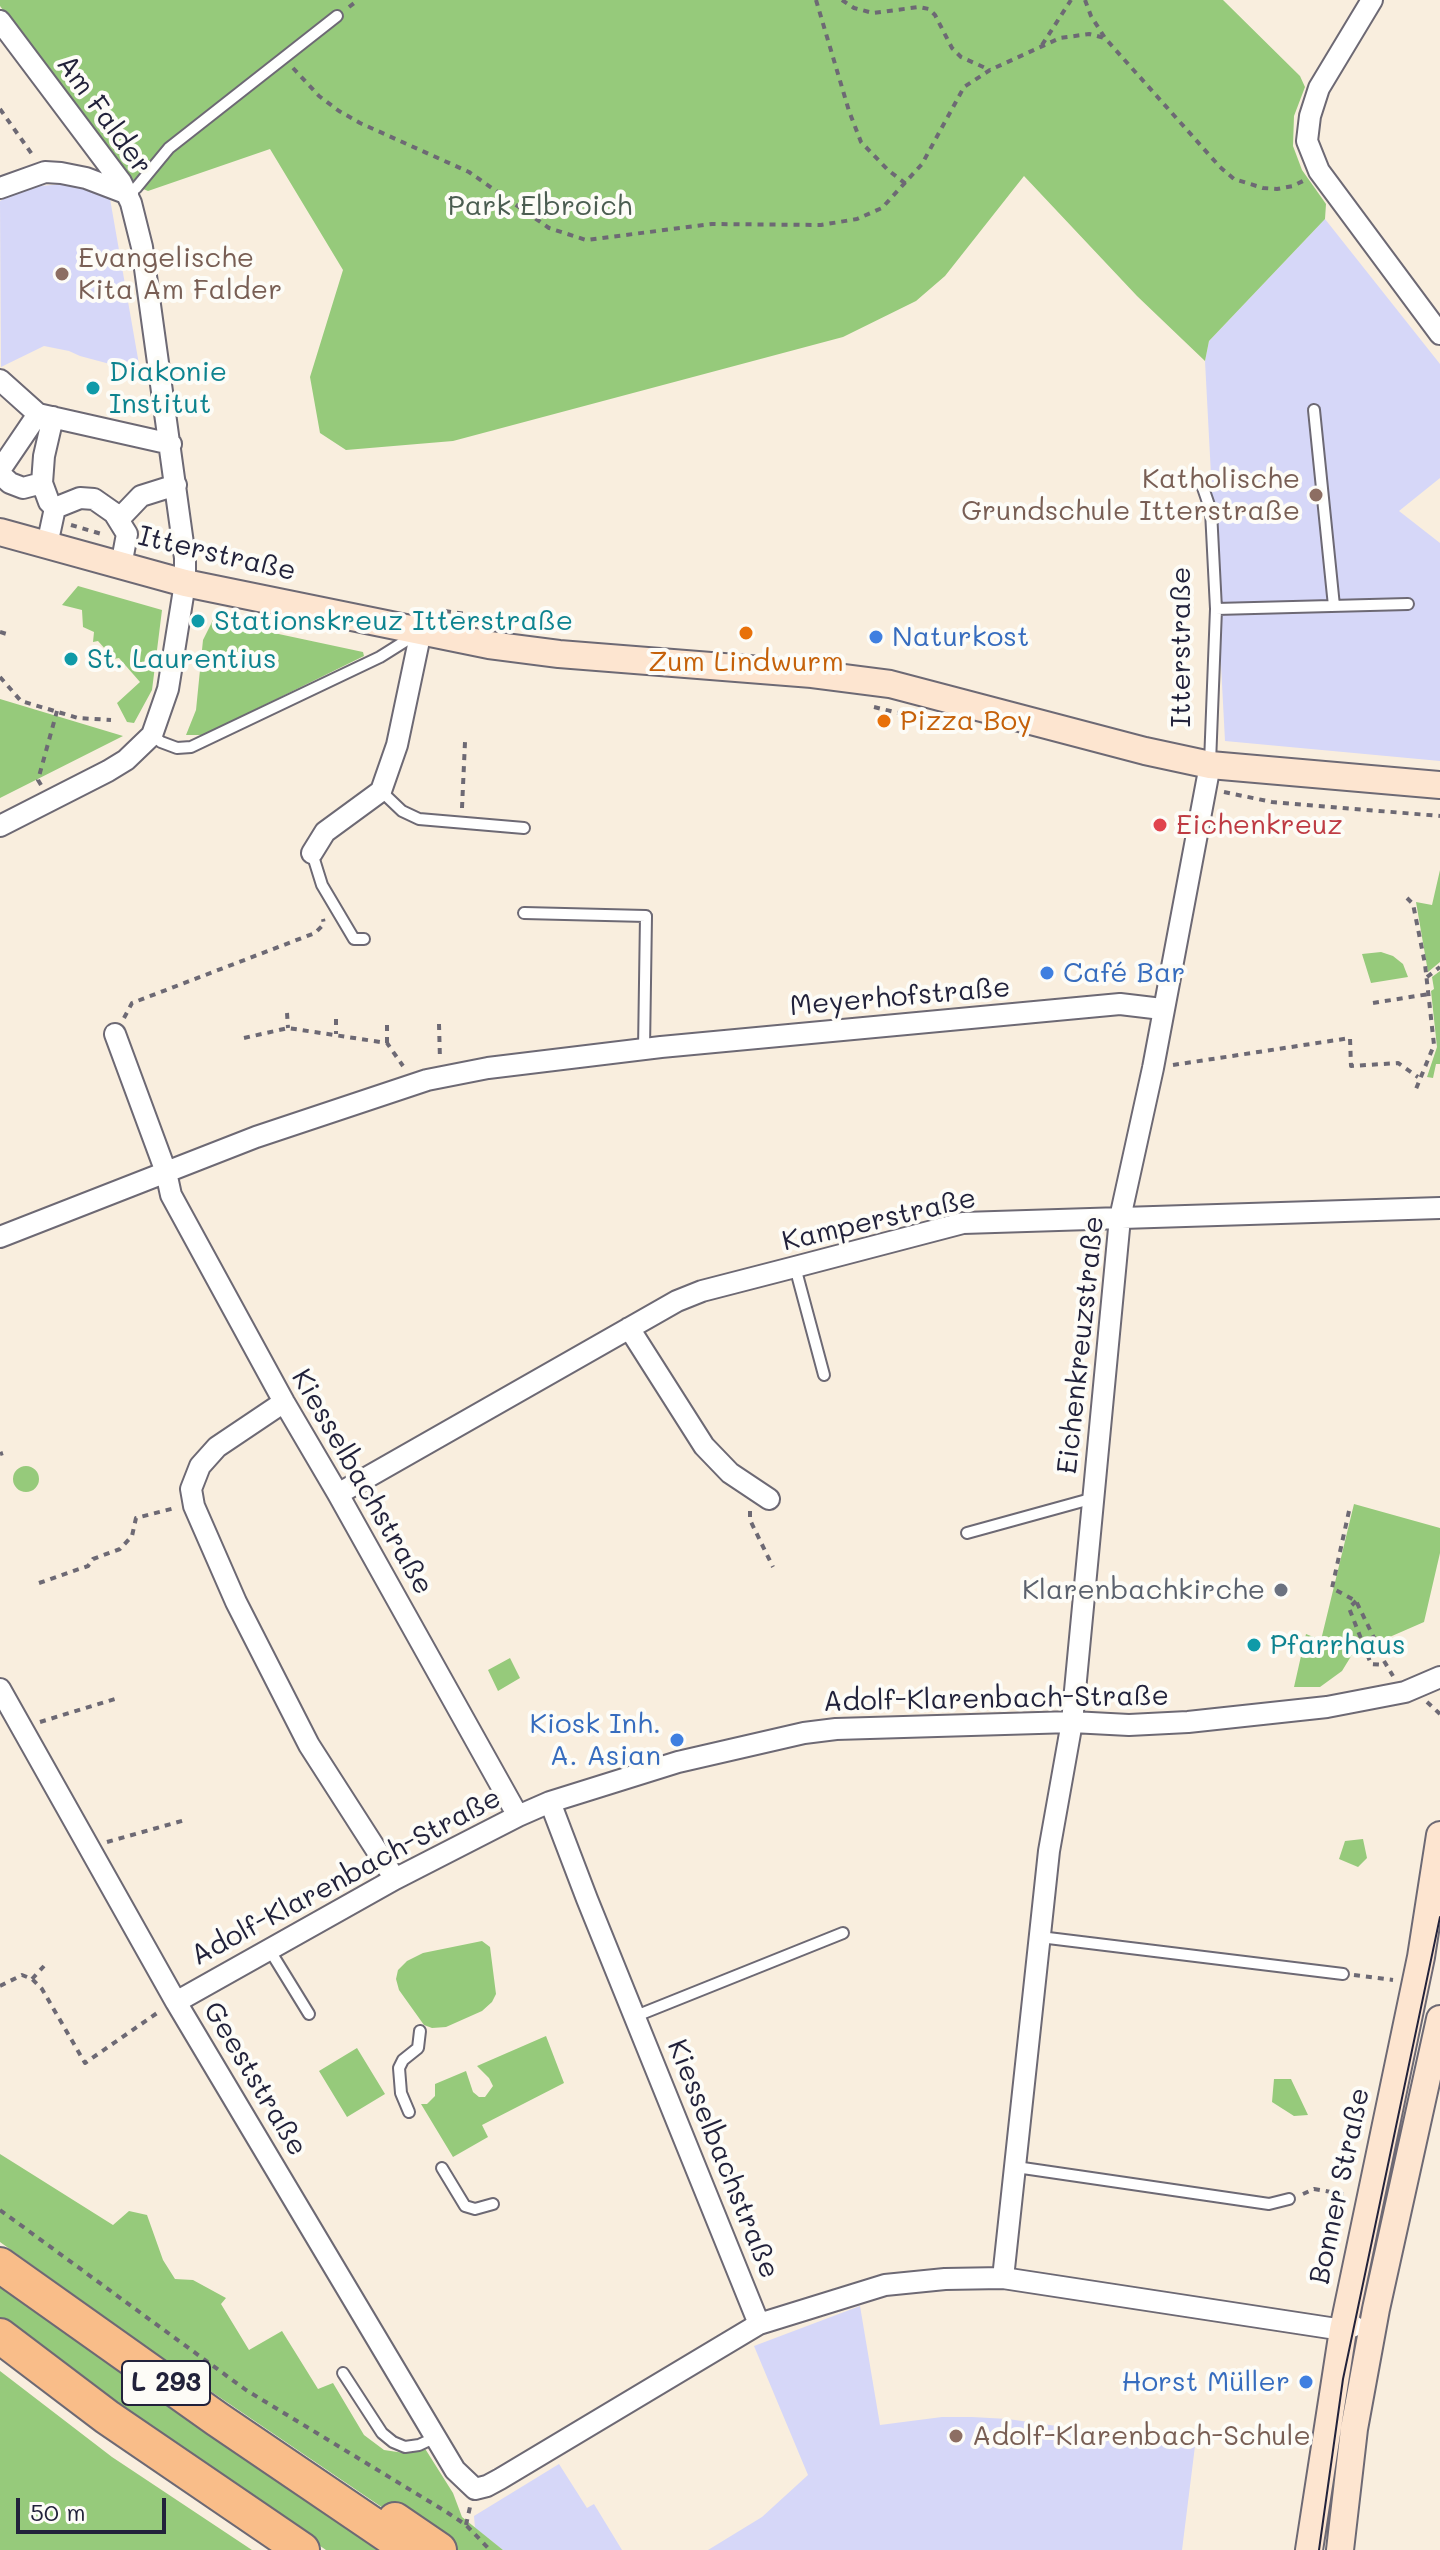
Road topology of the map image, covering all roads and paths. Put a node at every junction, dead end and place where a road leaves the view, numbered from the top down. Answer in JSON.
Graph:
{"nodes":[{"id":1,"x":816,"y":0,"type":"edge"},
{"id":2,"x":842,"y":0,"type":"edge"},
{"id":3,"x":1071,"y":0,"type":"edge"},
{"id":4,"x":1085,"y":0,"type":"edge"},
{"id":5,"x":1372,"y":0,"type":"edge"},
{"id":6,"x":337,"y":16,"type":"dead end"},
{"id":7,"x":0,"y":21,"type":"edge"},
{"id":8,"x":1105,"y":38,"type":"junction"},
{"id":9,"x":1040,"y":47,"type":"junction"},
{"id":10,"x":284,"y":58,"type":"junction"},
{"id":11,"x":990,"y":70,"type":"junction"},
{"id":12,"x":0,"y":109,"type":"edge"},
{"id":13,"x":1319,"y":171,"type":"junction"},
{"id":14,"x":45,"y":172,"type":"junction"},
{"id":15,"x":906,"y":184,"type":"junction"},
{"id":16,"x":0,"y":188,"type":"edge"},
{"id":17,"x":128,"y":194,"type":"junction"},
{"id":18,"x":1440,"y":334,"type":"edge"},
{"id":19,"x":0,"y":380,"type":"edge"},
{"id":20,"x":1314,"y":410,"type":"dead end"},
{"id":21,"x":46,"y":415,"type":"junction"},
{"id":22,"x":171,"y":444,"type":"junction"},
{"id":23,"x":0,"y":472,"type":"edge"},
{"id":24,"x":1201,"y":482,"type":"dead end"},
{"id":25,"x":42,"y":483,"type":"junction"},
{"id":26,"x":176,"y":485,"type":"junction"},
{"id":27,"x":55,"y":508,"type":"junction"},
{"id":28,"x":120,"y":518,"type":"junction"},
{"id":29,"x":0,"y":532,"type":"edge"},
{"id":30,"x":47,"y":545,"type":"junction"},
{"id":31,"x":121,"y":566,"type":"junction"},
{"id":32,"x":185,"y":583,"type":"junction"},
{"id":33,"x":1408,"y":604,"type":"dead end"},
{"id":34,"x":1334,"y":606,"type":"junction"},
{"id":35,"x":1216,"y":609,"type":"junction"},
{"id":36,"x":421,"y":631,"type":"junction"},
{"id":37,"x":0,"y":632,"type":"edge"},
{"id":38,"x":10,"y":635,"type":"dead end"},
{"id":39,"x":0,"y":677,"type":"edge"},
{"id":40,"x":57,"y":711,"type":"junction"},
{"id":41,"x":111,"y":720,"type":"dead end"},
{"id":42,"x":152,"y":735,"type":"junction"},
{"id":43,"x":465,"y":742,"type":"dead end"},
{"id":44,"x":1210,"y":765,"type":"junction"},
{"id":45,"x":1440,"y":785,"type":"edge"},
{"id":46,"x":381,"y":791,"type":"junction"},
{"id":47,"x":1219,"y":791,"type":"dead end"},
{"id":48,"x":48,"y":802,"type":"junction"},
{"id":49,"x":1440,"y":816,"type":"edge"},
{"id":50,"x":461,"y":824,"type":"junction"},
{"id":51,"x":0,"y":826,"type":"edge"},
{"id":52,"x":524,"y":828,"type":"dead end"},
{"id":53,"x":312,"y":853,"type":"joint"},
{"id":54,"x":1407,"y":898,"type":"dead end"},
{"id":55,"x":322,"y":913,"type":"dead end"},
{"id":56,"x":524,"y":913,"type":"dead end"},
{"id":57,"x":364,"y":939,"type":"dead end"},
{"id":58,"x":1440,"y":967,"type":"edge"},
{"id":59,"x":1427,"y":977,"type":"junction"},
{"id":60,"x":1429,"y":994,"type":"junction"},
{"id":61,"x":1373,"y":1003,"type":"dead end"},
{"id":62,"x":1162,"y":1009,"type":"junction"},
{"id":63,"x":287,"y":1013,"type":"dead end"},
{"id":64,"x":336,"y":1019,"type":"dead end"},
{"id":65,"x":439,"y":1024,"type":"dead end"},
{"id":66,"x":387,"y":1025,"type":"dead end"},
{"id":67,"x":288,"y":1028,"type":"junction"},
{"id":68,"x":115,"y":1034,"type":"joint"},
{"id":69,"x":336,"y":1034,"type":"junction"},
{"id":70,"x":244,"y":1038,"type":"dead end"},
{"id":71,"x":387,"y":1043,"type":"junction"},
{"id":72,"x":644,"y":1049,"type":"junction"},
{"id":73,"x":1153,"y":1068,"type":"junction"},
{"id":74,"x":1418,"y":1077,"type":"junction"},
{"id":75,"x":440,"y":1078,"type":"junction"},
{"id":76,"x":415,"y":1083,"type":"junction"},
{"id":77,"x":1416,"y":1089,"type":"dead end"},
{"id":78,"x":166,"y":1172,"type":"junction"},
{"id":79,"x":1440,"y":1208,"type":"edge"},
{"id":80,"x":1120,"y":1218,"type":"junction"},
{"id":81,"x":0,"y":1237,"type":"edge"},
{"id":82,"x":795,"y":1267,"type":"junction"},
{"id":83,"x":629,"y":1328,"type":"junction"},
{"id":84,"x":824,"y":1375,"type":"dead end"},
{"id":85,"x":284,"y":1402,"type":"junction"},
{"id":86,"x":338,"y":1494,"type":"junction"},
{"id":87,"x":760,"y":1494,"type":"joint"},
{"id":88,"x":1094,"y":1498,"type":"junction"},
{"id":89,"x":194,"y":1506,"type":"junction"},
{"id":90,"x":1349,"y":1511,"type":"dead end"},
{"id":91,"x":967,"y":1533,"type":"dead end"},
{"id":92,"x":773,"y":1567,"type":"dead end"},
{"id":93,"x":39,"y":1583,"type":"dead end"},
{"id":94,"x":1356,"y":1601,"type":"junction"},
{"id":95,"x":1377,"y":1644,"type":"dead end"},
{"id":96,"x":1385,"y":1665,"type":"dead end"},
{"id":97,"x":1440,"y":1677,"type":"edge"},
{"id":98,"x":0,"y":1689,"type":"edge"},
{"id":99,"x":118,"y":1698,"type":"dead end"},
{"id":100,"x":1072,"y":1722,"type":"junction"},
{"id":101,"x":22,"y":1728,"type":"junction"},
{"id":102,"x":550,"y":1802,"type":"junction"},
{"id":103,"x":518,"y":1816,"type":"junction"},
{"id":104,"x":185,"y":1820,"type":"dead end"},
{"id":105,"x":1440,"y":1835,"type":"edge"},
{"id":106,"x":89,"y":1847,"type":"junction"},
{"id":107,"x":395,"y":1879,"type":"junction"},
{"id":108,"x":843,"y":1933,"type":"dead end"},
{"id":109,"x":1040,"y":1937,"type":"junction"},
{"id":110,"x":269,"y":1949,"type":"junction"},
{"id":111,"x":44,"y":1966,"type":"dead end"},
{"id":112,"x":1343,"y":1974,"type":"dead end"},
{"id":113,"x":1369,"y":1977,"type":"dead end"},
{"id":114,"x":32,"y":1979,"type":"junction"},
{"id":115,"x":1386,"y":1979,"type":"dead end"},
{"id":116,"x":0,"y":1986,"type":"edge"},
{"id":117,"x":176,"y":2002,"type":"junction"},
{"id":118,"x":309,"y":2014,"type":"dead end"},
{"id":119,"x":636,"y":2016,"type":"junction"},
{"id":120,"x":1440,"y":2019,"type":"edge"},
{"id":121,"x":420,"y":2031,"type":"dead end"},
{"id":122,"x":409,"y":2112,"type":"dead end"},
{"id":123,"x":1016,"y":2167,"type":"junction"},
{"id":124,"x":442,"y":2168,"type":"dead end"},
{"id":125,"x":1342,"y":2194,"type":"dead end"},
{"id":126,"x":1289,"y":2199,"type":"joint"},
{"id":127,"x":493,"y":2204,"type":"dead end"},
{"id":128,"x":0,"y":2210,"type":"edge"},
{"id":129,"x":0,"y":2265,"type":"edge"},
{"id":130,"x":1003,"y":2278,"type":"junction"},
{"id":131,"x":1376,"y":2309,"type":"junction"},
{"id":132,"x":759,"y":2324,"type":"junction"},
{"id":133,"x":1343,"y":2330,"type":"junction"},
{"id":134,"x":0,"y":2336,"type":"edge"},
{"id":135,"x":343,"y":2373,"type":"dead end"},
{"id":136,"x":436,"y":2437,"type":"junction"},
{"id":137,"x":335,"y":2497,"type":"junction"},
{"id":138,"x":302,"y":2550,"type":"edge"},
{"id":139,"x":410,"y":2550,"type":"edge"},
{"id":140,"x":439,"y":2550,"type":"edge"},
{"id":141,"x":490,"y":2550,"type":"edge"},
{"id":142,"x":1309,"y":2550,"type":"edge"},
{"id":143,"x":1340,"y":2550,"type":"edge"}],
"edges":[{"from":1,"to":15,"type":"path"},
{"from":2,"to":11,"type":"path"},
{"from":3,"to":9,"type":"path"},
{"from":4,"to":8,"type":"path"},
{"from":5,"to":13,"type":"street"},
{"from":6,"to":10,"type":"lane"},
{"from":7,"to":17,"type":"street","name":"Am Falder"},
{"from":8,"to":9,"type":"path"},
{"from":8,"to":13,"type":"path"},
{"from":9,"to":11,"type":"path"},
{"from":10,"to":15,"type":"path"},
{"from":10,"to":17,"type":"lane"},
{"from":11,"to":15,"type":"path"},
{"from":12,"to":14,"type":"path"},
{"from":13,"to":18,"type":"street"},
{"from":14,"to":16,"type":"street"},
{"from":14,"to":17,"type":"street"},
{"from":17,"to":22,"type":"street","name":"Am Falder"},
{"from":19,"to":21,"type":"street"},
{"from":20,"to":34,"type":"lane"},
{"from":21,"to":22,"type":"street"},
{"from":21,"to":23,"type":"street"},
{"from":21,"to":25,"type":"street"},
{"from":22,"to":26,"type":"street","name":"Am Falder"},
{"from":23,"to":25,"type":"street"},
{"from":24,"to":35,"type":"lane","name":"Itterstraße"},
{"from":25,"to":27,"type":"street"},
{"from":26,"to":28,"type":"street"},
{"from":26,"to":32,"type":"street","name":"Am Falder"},
{"from":27,"to":28,"type":"street"},
{"from":27,"to":30,"type":"street"},
{"from":28,"to":31,"type":"street"},
{"from":29,"to":30,"type":"street","name":"Itterstraße"},
{"from":30,"to":31,"type":"street","name":"Itterstraße"},
{"from":31,"to":32,"type":"street","name":"Itterstraße"},
{"from":32,"to":36,"type":"street","name":"Itterstraße"},
{"from":32,"to":42,"type":"street","name":"Am Falder"},
{"from":33,"to":34,"type":"lane"},
{"from":34,"to":35,"type":"lane"},
{"from":35,"to":44,"type":"lane","name":"Itterstraße"},
{"from":36,"to":42,"type":"lane"},
{"from":36,"to":44,"type":"street","name":"Itterstraße"},
{"from":36,"to":46,"type":"street"},
{"from":37,"to":38,"type":"path"},
{"from":39,"to":40,"type":"path"},
{"from":40,"to":41,"type":"path"},
{"from":40,"to":48,"type":"path"},
{"from":42,"to":48,"type":"street"},
{"from":43,"to":50,"type":"path"},
{"from":44,"to":45,"type":"street","name":"Itterstraße"},
{"from":44,"to":62,"type":"street","name":"Eichenkreuzstraße"},
{"from":46,"to":50,"type":"lane"},
{"from":46,"to":53,"type":"street"},
{"from":47,"to":49,"type":"path"},
{"from":48,"to":51,"type":"street"},
{"from":50,"to":52,"type":"lane"},
{"from":53,"to":57,"type":"lane"},
{"from":54,"to":59,"type":"path"},
{"from":55,"to":68,"type":"path"},
{"from":56,"to":72,"type":"lane"},
{"from":58,"to":59,"type":"path"},
{"from":59,"to":60,"type":"path"},
{"from":60,"to":61,"type":"path"},
{"from":60,"to":74,"type":"path"},
{"from":62,"to":72,"type":"street","name":"Meyerhofstraße"},
{"from":62,"to":73,"type":"street","name":"Eichenkreuzstraße"},
{"from":63,"to":67,"type":"path"},
{"from":64,"to":69,"type":"path"},
{"from":65,"to":75,"type":"path"},
{"from":66,"to":71,"type":"path"},
{"from":67,"to":69,"type":"path"},
{"from":67,"to":70,"type":"path"},
{"from":68,"to":78,"type":"street"},
{"from":69,"to":71,"type":"path"},
{"from":71,"to":76,"type":"path"},
{"from":72,"to":75,"type":"street","name":"Meyerhofstraße"},
{"from":73,"to":74,"type":"path"},
{"from":73,"to":80,"type":"street","name":"Eichenkreuzstraße"},
{"from":74,"to":77,"type":"path"},
{"from":75,"to":76,"type":"street","name":"Meyerhofstraße"},
{"from":76,"to":78,"type":"street","name":"Meyerhofstraße"},
{"from":78,"to":81,"type":"street","name":"Meyerhofstraße"},
{"from":78,"to":85,"type":"street","name":"Kiesselbachstraße"},
{"from":79,"to":80,"type":"street","name":"Kamperstraße"},
{"from":80,"to":82,"type":"street","name":"Kamperstraße"},
{"from":80,"to":88,"type":"street","name":"Eichenkreuzstraße"},
{"from":82,"to":83,"type":"street","name":"Kamperstraße"},
{"from":82,"to":84,"type":"lane"},
{"from":83,"to":86,"type":"street","name":"Kamperstraße"},
{"from":83,"to":87,"type":"street"},
{"from":85,"to":86,"type":"street","name":"Kiesselbachstraße"},
{"from":85,"to":89,"type":"street"},
{"from":86,"to":103,"type":"street","name":"Kiesselbachstraße"},
{"from":87,"to":92,"type":"path"},
{"from":88,"to":91,"type":"lane"},
{"from":88,"to":100,"type":"street","name":"Eichenkreuzstraße"},
{"from":89,"to":93,"type":"path"},
{"from":89,"to":107,"type":"street"},
{"from":90,"to":94,"type":"path"},
{"from":94,"to":95,"type":"path"},
{"from":94,"to":96,"type":"path"},
{"from":97,"to":100,"type":"street","name":"Adolf-Klarenbach-Straße"},
{"from":98,"to":101,"type":"street","name":"Geeststraße"},
{"from":99,"to":101,"type":"path"},
{"from":100,"to":102,"type":"street","name":"Adolf-Klarenbach-Straße"},
{"from":100,"to":109,"type":"street","name":"Eichenkreuzstraße"},
{"from":101,"to":106,"type":"street","name":"Geeststraße"},
{"from":102,"to":103,"type":"street","name":"Adolf-Klarenbach-Straße"},
{"from":102,"to":119,"type":"street","name":"Kiesselbachstraße"},
{"from":103,"to":107,"type":"street","name":"Adolf-Klarenbach-Straße"},
{"from":104,"to":106,"type":"path"},
{"from":105,"to":133,"type":"street","name":"Bonner Straße"},
{"from":106,"to":117,"type":"street","name":"Geeststraße"},
{"from":107,"to":110,"type":"street","name":"Adolf-Klarenbach-Straße"},
{"from":108,"to":119,"type":"lane","name":"Kiesselbachstraße"},
{"from":109,"to":112,"type":"lane"},
{"from":109,"to":123,"type":"street","name":"Eichenkreuzstraße"},
{"from":110,"to":117,"type":"street","name":"Adolf-Klarenbach-Straße"},
{"from":110,"to":118,"type":"lane"},
{"from":111,"to":114,"type":"path"},
{"from":113,"to":115,"type":"path"},
{"from":114,"to":116,"type":"path"},
{"from":114,"to":117,"type":"path"},
{"from":117,"to":136,"type":"street","name":"Geeststraße"},
{"from":119,"to":132,"type":"street","name":"Kiesselbachstraße"},
{"from":120,"to":131,"type":"street"},
{"from":121,"to":122,"type":"lane"},
{"from":123,"to":126,"type":"lane"},
{"from":123,"to":130,"type":"street","name":"Eichenkreuzstraße"},
{"from":124,"to":127,"type":"lane"},
{"from":125,"to":126,"type":"path"},
{"from":128,"to":141,"type":"path"},
{"from":129,"to":137,"type":"highway","number":"L 293"},
{"from":130,"to":132,"type":"street"},
{"from":130,"to":133,"type":"street"},
{"from":131,"to":133,"type":"street"},
{"from":131,"to":143,"type":"street"},
{"from":132,"to":136,"type":"street","name":"Geeststraße"},
{"from":133,"to":142,"type":"street","name":"Bonner Straße"},
{"from":134,"to":138,"type":"highway","number":"L 293"},
{"from":135,"to":136,"type":"lane"},
{"from":137,"to":139,"type":"highway","number":"L 293"},
{"from":137,"to":140,"type":"highway","number":"L 293"}]}
